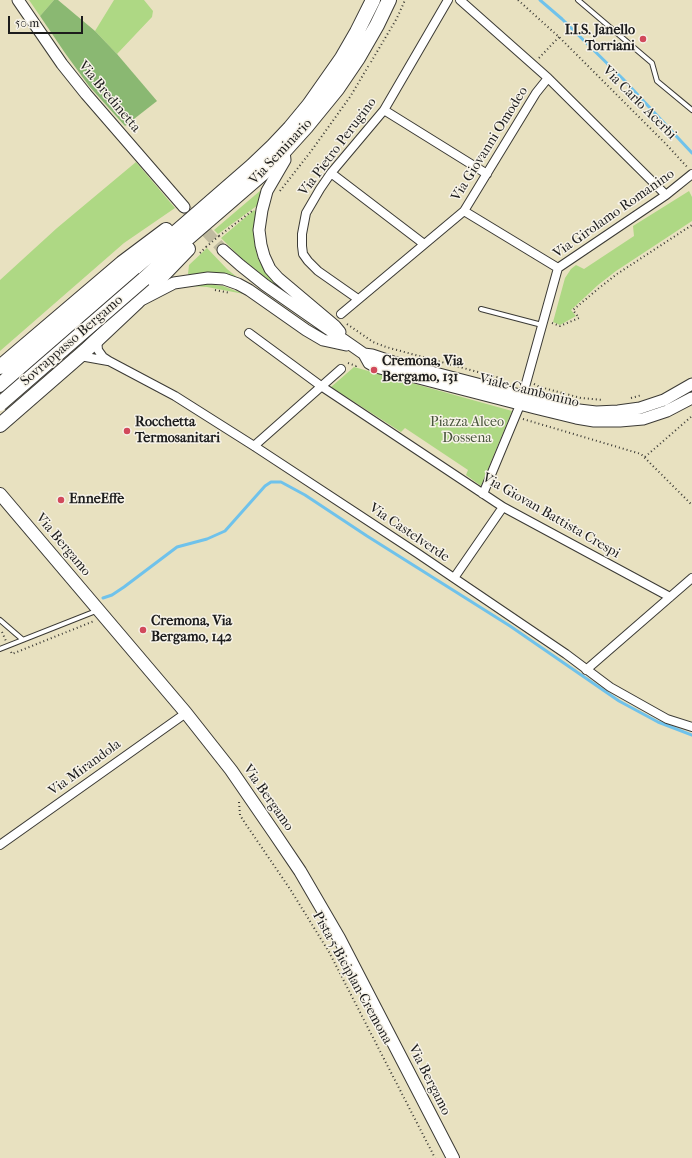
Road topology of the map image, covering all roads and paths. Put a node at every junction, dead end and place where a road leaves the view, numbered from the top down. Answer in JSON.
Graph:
{"nodes":[{"id":1,"x":18,"y":0,"type":"edge"},
{"id":2,"x":373,"y":0,"type":"edge"},
{"id":3,"x":389,"y":0,"type":"edge"},
{"id":4,"x":405,"y":0,"type":"edge"},
{"id":5,"x":448,"y":0,"type":"edge"},
{"id":6,"x":460,"y":0,"type":"edge"},
{"id":7,"x":518,"y":0,"type":"edge"},
{"id":8,"x":578,"y":0,"type":"edge"},
{"id":9,"x":559,"y":37,"type":"junction"},
{"id":10,"x":533,"y":65,"type":"junction"},
{"id":11,"x":548,"y":78,"type":"junction"},
{"id":12,"x":384,"y":110,"type":"junction"},
{"id":13,"x":692,"y":110,"type":"edge"},
{"id":14,"x":284,"y":151,"type":"junction"},
{"id":15,"x":332,"y":173,"type":"junction"},
{"id":16,"x":487,"y":174,"type":"junction"},
{"id":17,"x":692,"y":174,"type":"edge"},
{"id":18,"x":279,"y":192,"type":"dead end"},
{"id":19,"x":666,"y":195,"type":"junction"},
{"id":20,"x":217,"y":205,"type":"junction"},
{"id":21,"x":184,"y":207,"type":"tunnel mouth"},
{"id":22,"x":262,"y":210,"type":"junction"},
{"id":23,"x":464,"y":211,"type":"junction"},
{"id":24,"x":692,"y":225,"type":"edge"},
{"id":25,"x":424,"y":244,"type":"junction"},
{"id":26,"x":206,"y":247,"type":"dead end"},
{"id":27,"x":223,"y":250,"type":"tunnel mouth"},
{"id":28,"x":558,"y":268,"type":"junction"},
{"id":29,"x":139,"y":274,"type":"junction"},
{"id":30,"x":209,"y":289,"type":"dead end"},
{"id":31,"x":233,"y":294,"type":"dead end"},
{"id":32,"x":358,"y":299,"type":"junction"},
{"id":33,"x":137,"y":302,"type":"junction"},
{"id":34,"x":481,"y":309,"type":"dead end"},
{"id":35,"x":342,"y":317,"type":"joint"},
{"id":36,"x":543,"y":322,"type":"junction"},
{"id":37,"x":249,"y":333,"type":"dead end"},
{"id":38,"x":97,"y":340,"type":"junction"},
{"id":39,"x":351,"y":346,"type":"junction"},
{"id":40,"x":80,"y":356,"type":"junction"},
{"id":41,"x":109,"y":361,"type":"junction"},
{"id":42,"x":0,"y":367,"type":"edge"},
{"id":43,"x":341,"y":369,"type":"dead end"},
{"id":44,"x":504,"y":379,"type":"dead end"},
{"id":45,"x":527,"y":381,"type":"junction"},
{"id":46,"x":692,"y":384,"type":"edge"},
{"id":47,"x":0,"y":386,"type":"edge"},
{"id":48,"x":321,"y":386,"type":"junction"},
{"id":49,"x":649,"y":394,"type":"dead end"},
{"id":50,"x":692,"y":398,"type":"edge"},
{"id":51,"x":626,"y":399,"type":"dead end"},
{"id":52,"x":28,"y":400,"type":"junction"},
{"id":53,"x":521,"y":400,"type":"junction"},
{"id":54,"x":605,"y":400,"type":"dead end"},
{"id":55,"x":0,"y":404,"type":"edge"},
{"id":56,"x":515,"y":416,"type":"junction"},
{"id":57,"x":692,"y":416,"type":"edge"},
{"id":58,"x":0,"y":424,"type":"edge"},
{"id":59,"x":254,"y":446,"type":"junction"},
{"id":60,"x":645,"y":457,"type":"junction"},
{"id":61,"x":0,"y":494,"type":"edge"},
{"id":62,"x":483,"y":494,"type":"junction"},
{"id":63,"x":692,"y":505,"type":"edge"},
{"id":64,"x":503,"y":507,"type":"junction"},
{"id":65,"x":454,"y":578,"type":"junction"},
{"id":66,"x":692,"y":578,"type":"edge"},
{"id":67,"x":670,"y":597,"type":"junction"},
{"id":68,"x":98,"y":615,"type":"junction"},
{"id":69,"x":0,"y":620,"type":"edge"},
{"id":70,"x":1,"y":628,"type":"dead end"},
{"id":71,"x":1,"y":633,"type":"edge"},
{"id":72,"x":6,"y":639,"type":"dead end"},
{"id":73,"x":22,"y":639,"type":"junction"},
{"id":74,"x":0,"y":649,"type":"edge"},
{"id":75,"x":11,"y":650,"type":"dead end"},
{"id":76,"x":586,"y":670,"type":"junction"},
{"id":77,"x":186,"y":712,"type":"junction"},
{"id":78,"x":692,"y":727,"type":"edge"},
{"id":79,"x":240,"y":815,"type":"dead end"},
{"id":80,"x":0,"y":845,"type":"edge"},
{"id":81,"x":435,"y":1158,"type":"edge"},
{"id":82,"x":453,"y":1158,"type":"edge"}],
"edges":[{"from":1,"to":21,"type":"street","name":"Via Bredinetta"},
{"from":2,"to":20,"type":"highway","name":"Via Seminario"},
{"from":3,"to":14,"type":"highway","name":"Via Seminario"},
{"from":4,"to":18,"type":"path"},
{"from":5,"to":12,"type":"street","name":"Via Pietro Perugino"},
{"from":6,"to":10,"type":"street"},
{"from":7,"to":9,"type":"path","name":"Via Carlo Acerbi"},
{"from":8,"to":13,"type":"lane"},
{"from":9,"to":10,"type":"path"},
{"from":9,"to":17,"type":"path","name":"Via Carlo Acerbi"},
{"from":10,"to":11,"type":"street"},
{"from":11,"to":16,"type":"street","name":"Via Giovanni Omodeo"},
{"from":11,"to":19,"type":"street"},
{"from":12,"to":15,"type":"street","name":"Via Pietro Perugino"},
{"from":12,"to":16,"type":"street"},
{"from":14,"to":20,"type":"highway","name":"Via Seminario"},
{"from":14,"to":22,"type":"street"},
{"from":15,"to":25,"type":"street"},
{"from":15,"to":32,"type":"street","name":"Via Pietro Perugino"},
{"from":16,"to":23,"type":"street","name":"Via Giovanni Omodeo"},
{"from":17,"to":19,"type":"street","name":"Via Girolamo Romanino"},
{"from":19,"to":28,"type":"street","name":"Via Girolamo Romanino"},
{"from":20,"to":29,"type":"highway","name":"Via Seminario"},
{"from":20,"to":33,"type":"highway"},
{"from":20,"to":42,"type":"highway"},
{"from":22,"to":26,"type":"path","bridge":true},
{"from":22,"to":39,"type":"street"},
{"from":23,"to":25,"type":"street","name":"Via Giovanni Omodeo"},
{"from":23,"to":28,"type":"street"},
{"from":24,"to":36,"type":"path"},
{"from":25,"to":32,"type":"street","name":"Via Giovanni Omodeo"},
{"from":27,"to":39,"type":"street"},
{"from":28,"to":36,"type":"street","name":"Via Girolamo Romanino"},
{"from":29,"to":47,"type":"highway","name":"Sovrappasso Bergamo"},
{"from":29,"to":55,"type":"highway","name":"Sovrappasso Bergamo","bridge":true},
{"from":30,"to":31,"type":"path"},
{"from":32,"to":35,"type":"street","name":"Via Giovanni Omodeo"},
{"from":33,"to":38,"type":"highway"},
{"from":33,"to":39,"type":"street"},
{"from":34,"to":36,"type":"lane"},
{"from":35,"to":44,"type":"path"},
{"from":36,"to":45,"type":"street","name":"Via Girolamo Romanino"},
{"from":37,"to":48,"type":"street","name":"Via Giovan Battista Crespi"},
{"from":38,"to":40,"type":"highway"},
{"from":38,"to":41,"type":"street","name":"Via Castelverde"},
{"from":39,"to":53,"type":"street","name":"Viale Cambonino"},
{"from":40,"to":41,"type":"street","name":"Via Castelverde"},
{"from":40,"to":52,"type":"highway"},
{"from":41,"to":59,"type":"street","name":"Via Castelverde"},
{"from":43,"to":48,"type":"street"},
{"from":45,"to":53,"type":"street","name":"Via Girolamo Romanino"},
{"from":45,"to":54,"type":"path"},
{"from":46,"to":53,"type":"street","name":"Viale Cambonino"},
{"from":47,"to":52,"type":"highway"},
{"from":48,"to":59,"type":"street"},
{"from":48,"to":62,"type":"street","name":"Via Giovan Battista Crespi"},
{"from":49,"to":51,"type":"path"},
{"from":50,"to":53,"type":"street","name":"Viale Cambonino"},
{"from":52,"to":58,"type":"highway"},
{"from":53,"to":56,"type":"street"},
{"from":56,"to":60,"type":"path"},
{"from":56,"to":62,"type":"street"},
{"from":57,"to":60,"type":"path"},
{"from":59,"to":65,"type":"street","name":"Via Castelverde"},
{"from":60,"to":63,"type":"path"},
{"from":61,"to":68,"type":"main road","name":"Via Bergamo"},
{"from":62,"to":64,"type":"street","name":"Via Giovan Battista Crespi"},
{"from":64,"to":65,"type":"street"},
{"from":64,"to":67,"type":"street","name":"Via Giovan Battista Crespi"},
{"from":65,"to":76,"type":"street","name":"Via Castelverde"},
{"from":66,"to":67,"type":"street"},
{"from":67,"to":76,"type":"street"},
{"from":68,"to":73,"type":"lane"},
{"from":68,"to":75,"type":"path"},
{"from":68,"to":77,"type":"main road","name":"Via Bergamo"},
{"from":69,"to":73,"type":"lane"},
{"from":70,"to":71,"type":"path"},
{"from":71,"to":72,"type":"path"},
{"from":73,"to":74,"type":"lane"},
{"from":76,"to":78,"type":"street","name":"Via Castelverde"},
{"from":77,"to":80,"type":"street","name":"Via Mirandola"},
{"from":77,"to":82,"type":"main road","name":"Via Bergamo"},
{"from":79,"to":81,"type":"path","name":"Pista 5 Biciplan Cremona"}]}
